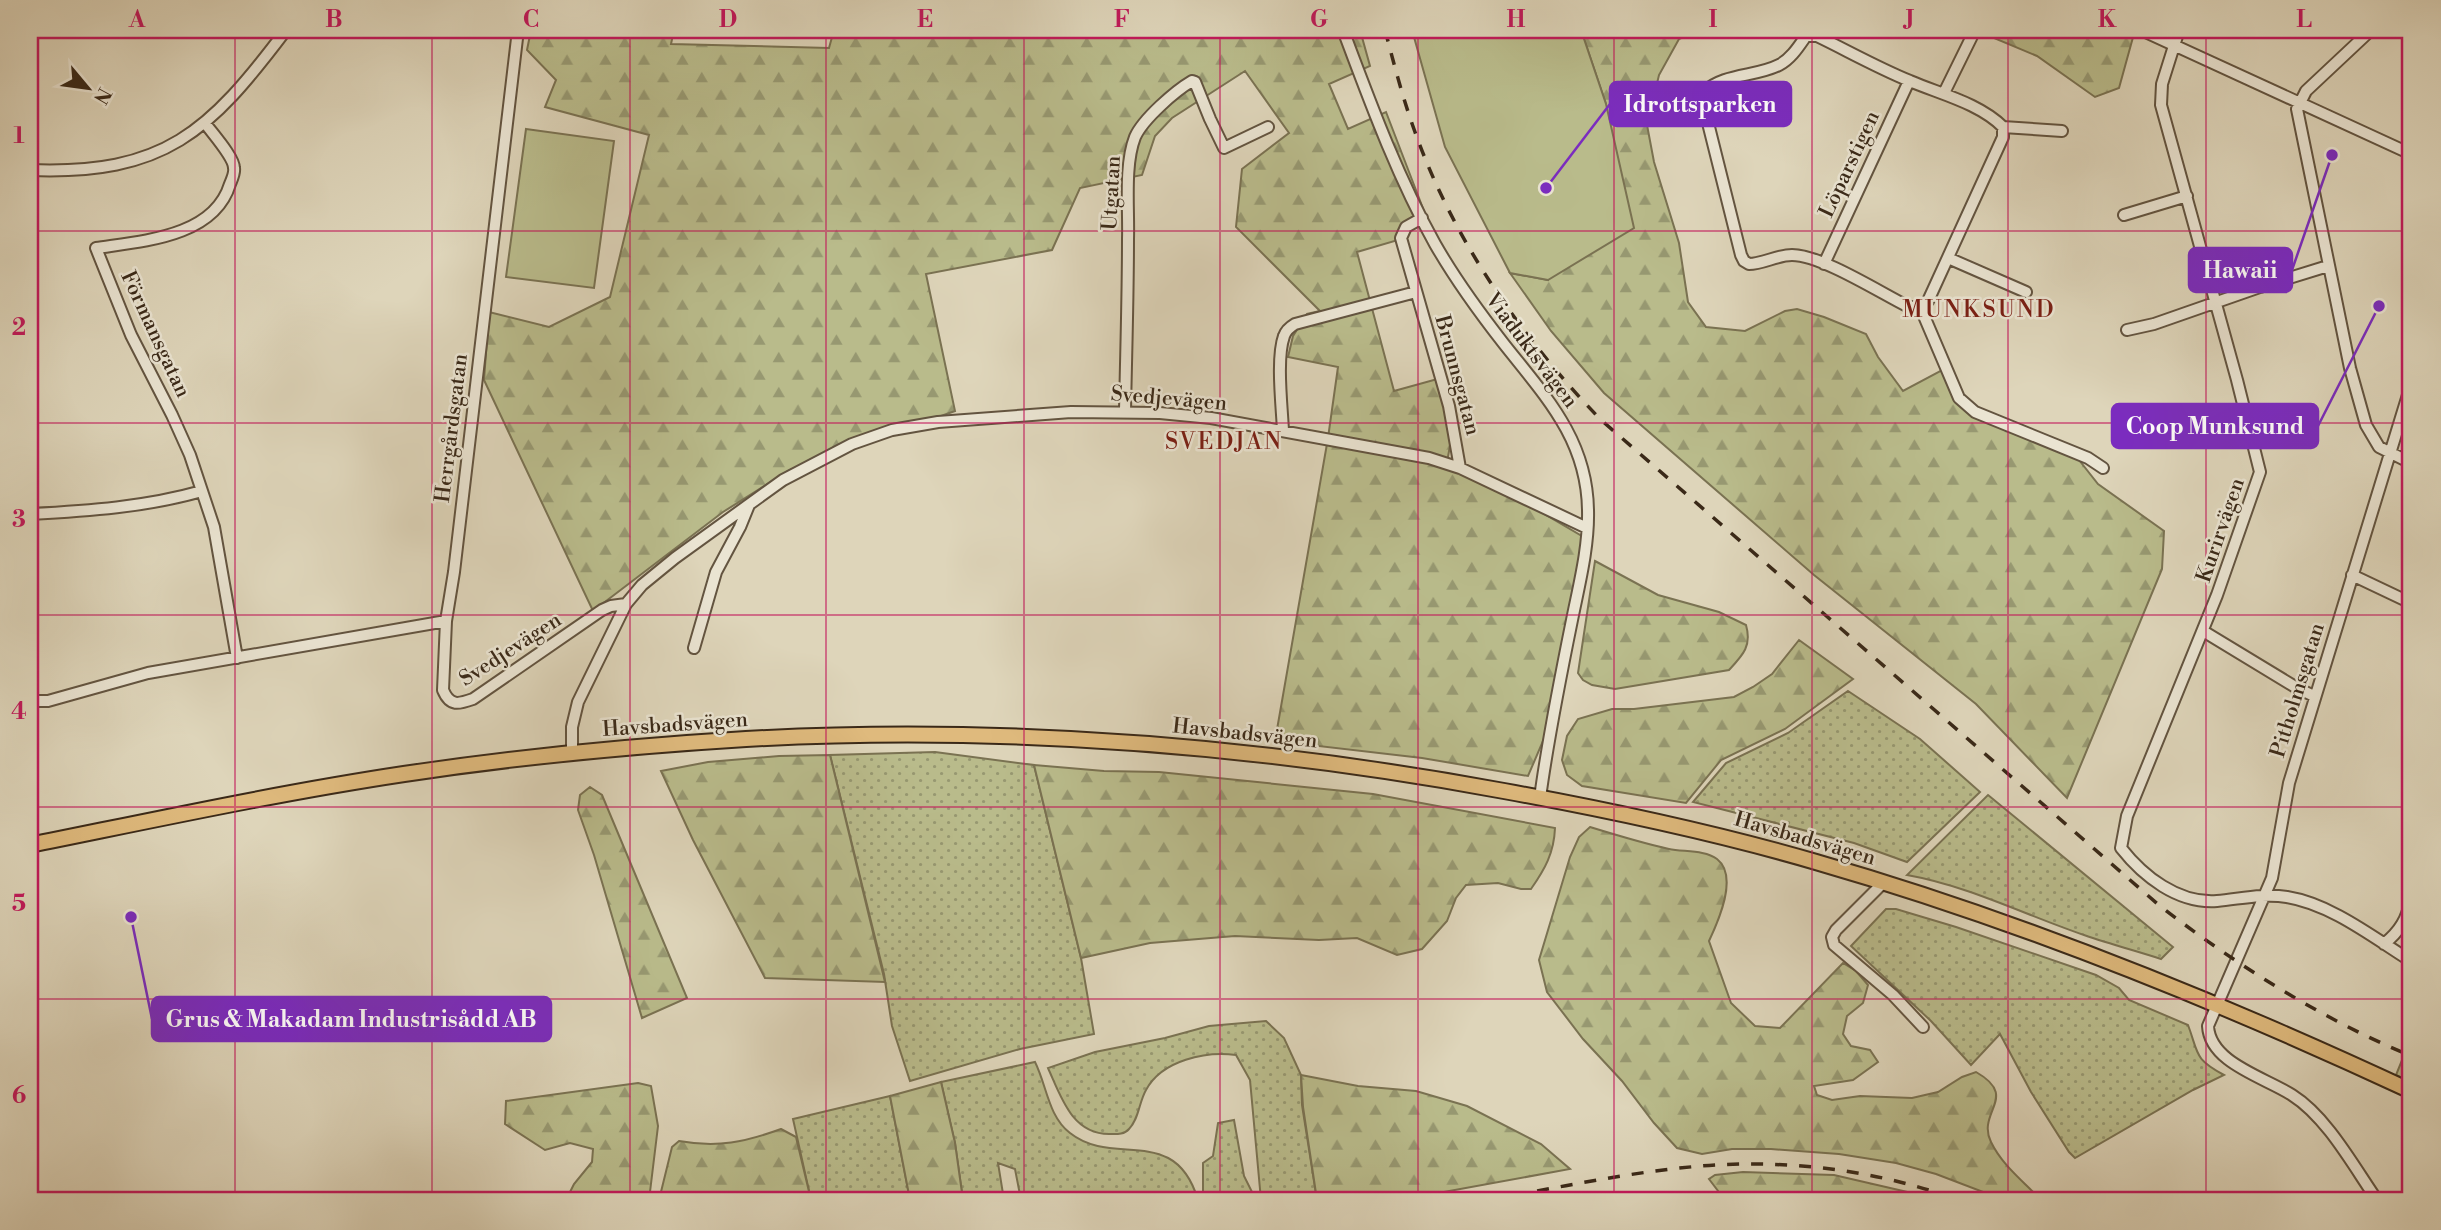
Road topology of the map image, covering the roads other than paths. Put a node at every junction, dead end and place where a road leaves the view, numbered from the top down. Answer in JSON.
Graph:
{"nodes":[{"id":1,"x":286,"y":30,"type":"edge"},
{"id":2,"x":518,"y":30,"type":"edge"},
{"id":3,"x":1343,"y":30,"type":"edge"},
{"id":4,"x":1975,"y":30,"type":"edge"},
{"id":5,"x":2141,"y":30,"type":"edge"},
{"id":6,"x":2179,"y":30,"type":"edge"},
{"id":7,"x":2371,"y":30,"type":"edge"},
{"id":8,"x":2176,"y":46,"type":"junction"},
{"id":9,"x":1909,"y":81,"type":"junction"},
{"id":10,"x":1944,"y":93,"type":"junction"},
{"id":11,"x":2299,"y":103,"type":"junction"},
{"id":12,"x":205,"y":123,"type":"junction"},
{"id":13,"x":1268,"y":127,"type":"dead end"},
{"id":14,"x":2003,"y":127,"type":"junction"},
{"id":15,"x":2062,"y":131,"type":"dead end"},
{"id":16,"x":2411,"y":155,"type":"edge"},
{"id":17,"x":30,"y":170,"type":"edge"},
{"id":18,"x":2186,"y":197,"type":"junction"},
{"id":19,"x":2124,"y":215,"type":"dead end"},
{"id":20,"x":1422,"y":218,"type":"junction"},
{"id":21,"x":1948,"y":258,"type":"junction"},
{"id":22,"x":1824,"y":264,"type":"junction"},
{"id":23,"x":2328,"y":266,"type":"junction"},
{"id":24,"x":1416,"y":292,"type":"junction"},
{"id":25,"x":2026,"y":292,"type":"dead end"},
{"id":26,"x":2216,"y":302,"type":"junction"},
{"id":27,"x":1921,"y":309,"type":"junction"},
{"id":28,"x":2127,"y":330,"type":"dead end"},
{"id":29,"x":2411,"y":385,"type":"edge"},
{"id":30,"x":1125,"y":412,"type":"junction"},
{"id":31,"x":1283,"y":432,"type":"junction"},
{"id":32,"x":2390,"y":453,"type":"junction"},
{"id":33,"x":2411,"y":463,"type":"edge"},
{"id":34,"x":1460,"y":468,"type":"junction"},
{"id":35,"x":2103,"y":468,"type":"dead end"},
{"id":36,"x":202,"y":491,"type":"junction"},
{"id":37,"x":750,"y":502,"type":"junction"},
{"id":38,"x":30,"y":514,"type":"edge"},
{"id":39,"x":1587,"y":528,"type":"junction"},
{"id":40,"x":2352,"y":575,"type":"junction"},
{"id":41,"x":626,"y":604,"type":"junction"},
{"id":42,"x":2411,"y":604,"type":"edge"},
{"id":43,"x":446,"y":621,"type":"junction"},
{"id":44,"x":2203,"y":631,"type":"junction"},
{"id":45,"x":694,"y":648,"type":"dead end"},
{"id":46,"x":237,"y":657,"type":"junction"},
{"id":47,"x":2314,"y":696,"type":"junction"},
{"id":48,"x":30,"y":698,"type":"edge"},
{"id":49,"x":572,"y":753,"type":"junction"},
{"id":50,"x":1540,"y":798,"type":"junction"},
{"id":51,"x":30,"y":845,"type":"edge"},
{"id":52,"x":1884,"y":882,"type":"junction"},
{"id":53,"x":2265,"y":895,"type":"junction"},
{"id":54,"x":2411,"y":907,"type":"edge"},
{"id":55,"x":2384,"y":944,"type":"junction"},
{"id":56,"x":2411,"y":961,"type":"edge"},
{"id":57,"x":2216,"y":1003,"type":"junction"},
{"id":58,"x":1923,"y":1027,"type":"dead end"},
{"id":59,"x":2411,"y":1091,"type":"edge"},
{"id":60,"x":2377,"y":1200,"type":"edge"}],
"edges":[{"from":1,"to":12,"type":"street"},
{"from":2,"to":43,"type":"street","name":"Herrgårdsgatan"},
{"from":3,"to":20,"type":"street","name":"Viaduktsvägen"},
{"from":4,"to":10,"type":"street"},
{"from":5,"to":8,"type":"street"},
{"from":6,"to":8,"type":"street","name":"Kurirvägen"},
{"from":7,"to":11,"type":"street"},
{"from":8,"to":11,"type":"street"},
{"from":8,"to":18,"type":"street","name":"Kurirvägen"},
{"from":9,"to":10,"type":"street"},
{"from":9,"to":22,"type":"street","name":"Löparstigen"},
{"from":9,"to":22,"type":"street"},
{"from":10,"to":14,"type":"street"},
{"from":11,"to":16,"type":"street"},
{"from":11,"to":23,"type":"street"},
{"from":12,"to":17,"type":"street"},
{"from":12,"to":36,"type":"street","name":"Förmansgatan"},
{"from":13,"to":30,"type":"street","name":"Utgatan"},
{"from":14,"to":15,"type":"street"},
{"from":14,"to":21,"type":"street"},
{"from":18,"to":19,"type":"street"},
{"from":18,"to":26,"type":"street","name":"Kurirvägen"},
{"from":20,"to":24,"type":"street","name":"Brunnsgatan"},
{"from":20,"to":39,"type":"street","name":"Viaduktsvägen"},
{"from":21,"to":25,"type":"street"},
{"from":21,"to":27,"type":"street"},
{"from":22,"to":27,"type":"street"},
{"from":23,"to":26,"type":"street"},
{"from":23,"to":32,"type":"street"},
{"from":24,"to":31,"type":"street","name":"Brunnsgatan"},
{"from":24,"to":34,"type":"street","name":"Brunnsgatan"},
{"from":26,"to":28,"type":"street"},
{"from":26,"to":44,"type":"street","name":"Kurirvägen"},
{"from":27,"to":35,"type":"street"},
{"from":29,"to":32,"type":"street","name":"Pitholmsgatan"},
{"from":30,"to":31,"type":"street","name":"Svedjevägen"},
{"from":30,"to":37,"type":"street","name":"Svedjevägen"},
{"from":31,"to":34,"type":"street","name":"Svedjevägen"},
{"from":32,"to":33,"type":"street"},
{"from":32,"to":40,"type":"street","name":"Pitholmsgatan"},
{"from":34,"to":39,"type":"street","name":"Svedjevägen"},
{"from":36,"to":38,"type":"street"},
{"from":36,"to":46,"type":"street","name":"Förmansgatan"},
{"from":37,"to":41,"type":"street","name":"Svedjevägen"},
{"from":37,"to":45,"type":"street"},
{"from":39,"to":50,"type":"street","name":"Viaduktsvägen"},
{"from":40,"to":42,"type":"street"},
{"from":40,"to":47,"type":"street","name":"Pitholmsgatan"},
{"from":41,"to":43,"type":"street","name":"Svedjevägen"},
{"from":41,"to":49,"type":"street","name":"Svedjevägen"},
{"from":43,"to":46,"type":"street"},
{"from":44,"to":47,"type":"street"},
{"from":44,"to":53,"type":"street","name":"Kurirvägen"},
{"from":46,"to":48,"type":"street"},
{"from":47,"to":53,"type":"street","name":"Pitholmsgatan"},
{"from":49,"to":50,"type":"main road","name":"Havsbadsvägen"},
{"from":49,"to":51,"type":"main road","name":"Havsbadsvägen"},
{"from":50,"to":52,"type":"main road","name":"Havsbadsvägen"},
{"from":52,"to":57,"type":"main road","name":"Havsbadsvägen"},
{"from":52,"to":58,"type":"street"},
{"from":53,"to":55,"type":"street"},
{"from":53,"to":57,"type":"street","name":"Pitholmsgatan"},
{"from":54,"to":55,"type":"street"},
{"from":55,"to":56,"type":"street"},
{"from":57,"to":59,"type":"main road","name":"Havsbadsvägen"},
{"from":57,"to":60,"type":"street","name":"Pitholmsgatan"}]}
